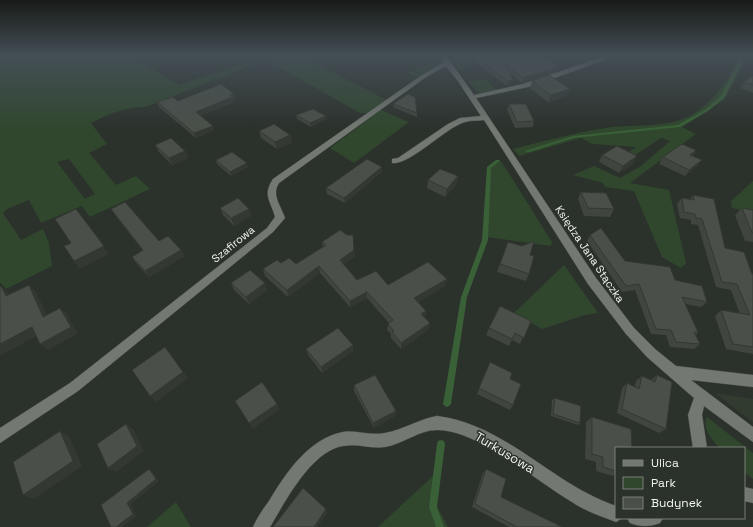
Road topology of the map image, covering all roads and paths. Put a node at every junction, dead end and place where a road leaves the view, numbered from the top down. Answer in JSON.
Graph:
{"nodes":[{"id":1,"x":419,"y":80,"type":"edge"},
{"id":2,"x":459,"y":80,"type":"edge"},
{"id":3,"x":544,"y":80,"type":"edge"},
{"id":4,"x":472,"y":97,"type":"junction"},
{"id":5,"x":486,"y":118,"type":"junction"},
{"id":6,"x":395,"y":162,"type":"dead end"},
{"id":7,"x":674,"y":372,"type":"junction"},
{"id":8,"x":753,"y":381,"type":"edge"},
{"id":9,"x":701,"y":396,"type":"junction"},
{"id":10,"x":753,"y":435,"type":"edge"},
{"id":11,"x":0,"y":436,"type":"edge"},
{"id":12,"x":700,"y":447,"type":"edge"},
{"id":13,"x":615,"y":514,"type":"edge"},
{"id":14,"x":642,"y":519,"type":"edge"},
{"id":15,"x":652,"y":519,"type":"edge"},
{"id":16,"x":261,"y":527,"type":"edge"}],
"edges":[{"from":1,"to":11,"type":"street","name":"Szafirowa"},
{"from":2,"to":4,"type":"street","name":"Księdza Jana Stączka"},
{"from":3,"to":4,"type":"street"},
{"from":4,"to":5,"type":"street","name":"Księdza Jana Stączka"},
{"from":5,"to":6,"type":"street"},
{"from":5,"to":7,"type":"street","name":"Księdza Jana Stączka"},
{"from":7,"to":8,"type":"street"},
{"from":7,"to":9,"type":"street","name":"Księdza Jana Stączka"},
{"from":9,"to":10,"type":"street","name":"Księdza Jana Stączka"},
{"from":9,"to":12,"type":"street"},
{"from":13,"to":16,"type":"street","name":"Turkusowa"},
{"from":14,"to":15,"type":"street"}]}
